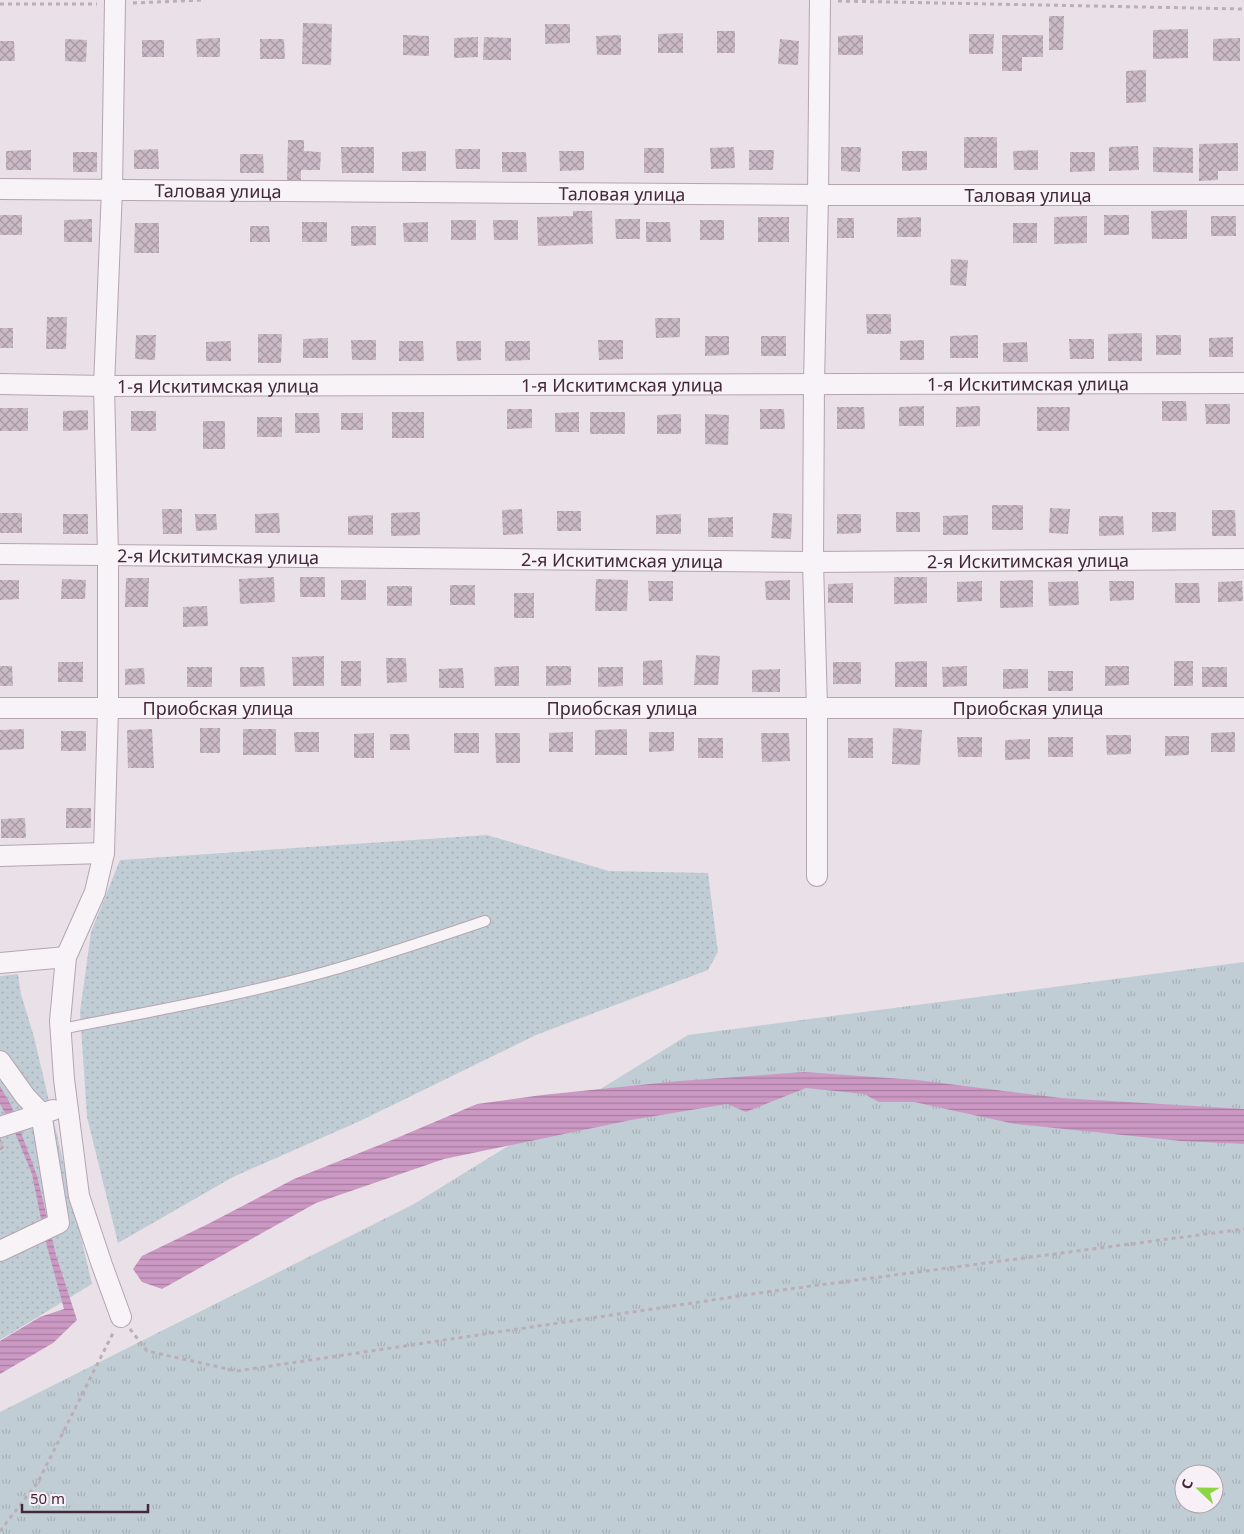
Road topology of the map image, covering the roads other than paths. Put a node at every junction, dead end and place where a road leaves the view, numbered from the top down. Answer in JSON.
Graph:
{"nodes":[{"id":1,"x":115,"y":0,"type":"edge"},
{"id":2,"x":820,"y":0,"type":"edge"},
{"id":3,"x":0,"y":189,"type":"edge"},
{"id":4,"x":112,"y":189,"type":"junction"},
{"id":5,"x":818,"y":195,"type":"junction"},
{"id":6,"x":1244,"y":195,"type":"edge"},
{"id":7,"x":814,"y":383,"type":"junction"},
{"id":8,"x":1244,"y":383,"type":"edge"},
{"id":9,"x":0,"y":384,"type":"edge"},
{"id":10,"x":104,"y":386,"type":"junction"},
{"id":11,"x":0,"y":554,"type":"edge"},
{"id":12,"x":108,"y":555,"type":"junction"},
{"id":13,"x":1244,"y":559,"type":"edge"},
{"id":14,"x":813,"y":562,"type":"junction"},
{"id":15,"x":0,"y":708,"type":"edge"},
{"id":16,"x":817,"y":708,"type":"junction"},
{"id":17,"x":1244,"y":708,"type":"edge"},
{"id":18,"x":108,"y":709,"type":"junction"},
{"id":19,"x":104,"y":853,"type":"junction"},
{"id":20,"x":0,"y":856,"type":"edge"},
{"id":21,"x":817,"y":876,"type":"dead end"},
{"id":22,"x":485,"y":921,"type":"dead end"},
{"id":23,"x":66,"y":957,"type":"junction"},
{"id":24,"x":0,"y":963,"type":"edge"},
{"id":25,"x":61,"y":1029,"type":"junction"},
{"id":26,"x":0,"y":1061,"type":"edge"},
{"id":27,"x":67,"y":1106,"type":"junction"},
{"id":28,"x":41,"y":1113,"type":"junction"},
{"id":29,"x":9,"y":1124,"type":"edge"},
{"id":30,"x":0,"y":1251,"type":"edge"},
{"id":31,"x":121,"y":1317,"type":"road end"}],
"edges":[{"from":1,"to":4,"type":"street"},
{"from":2,"to":5,"type":"street"},
{"from":3,"to":4,"type":"street","name":"Таловая улица"},
{"from":4,"to":5,"type":"street","name":"Таловая улица"},
{"from":4,"to":10,"type":"street"},
{"from":5,"to":6,"type":"street","name":"Таловая улица"},
{"from":5,"to":7,"type":"street"},
{"from":7,"to":8,"type":"street","name":"1-я Искитимская улица"},
{"from":7,"to":10,"type":"street","name":"1-я Искитимская улица"},
{"from":7,"to":14,"type":"street"},
{"from":9,"to":10,"type":"street","name":"1-я Искитимская улица"},
{"from":10,"to":12,"type":"street"},
{"from":11,"to":12,"type":"street","name":"2-я Искитимская улица"},
{"from":12,"to":14,"type":"street","name":"2-я Искитимская улица"},
{"from":12,"to":18,"type":"street"},
{"from":13,"to":14,"type":"street","name":"2-я Искитимская улица"},
{"from":14,"to":16,"type":"street"},
{"from":15,"to":18,"type":"street","name":"Приобская улица"},
{"from":16,"to":17,"type":"street","name":"Приобская улица"},
{"from":16,"to":18,"type":"street","name":"Приобская улица"},
{"from":16,"to":21,"type":"street"},
{"from":18,"to":19,"type":"street"},
{"from":19,"to":20,"type":"street"},
{"from":19,"to":23,"type":"street"},
{"from":22,"to":25,"type":"lane"},
{"from":23,"to":24,"type":"street"},
{"from":23,"to":25,"type":"street"},
{"from":25,"to":27,"type":"street"},
{"from":26,"to":28,"type":"street"},
{"from":27,"to":28,"type":"street"},
{"from":27,"to":31,"type":"street"},
{"from":28,"to":29,"type":"street"},
{"from":28,"to":30,"type":"street"}]}
